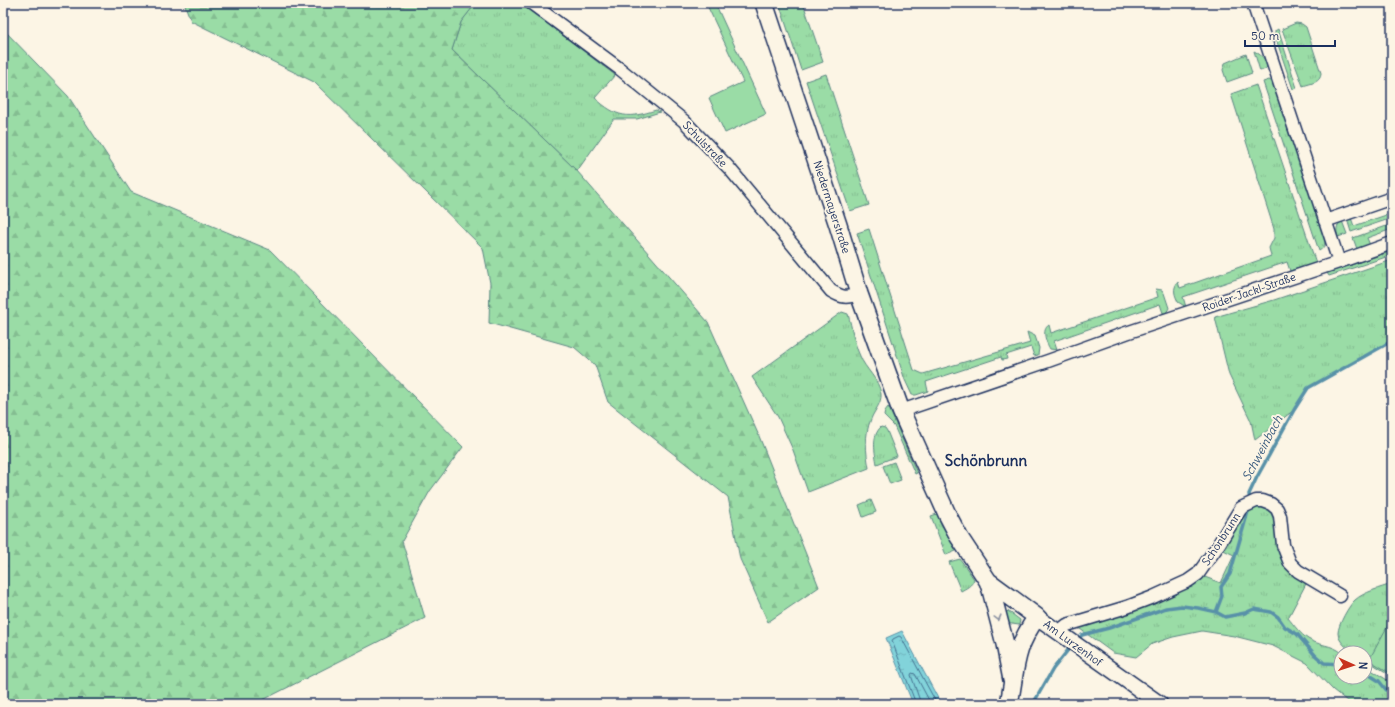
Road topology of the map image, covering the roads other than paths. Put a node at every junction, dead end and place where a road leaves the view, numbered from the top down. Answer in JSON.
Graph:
{"nodes":[{"id":1,"x":531,"y":3,"type":"edge"},
{"id":2,"x":764,"y":3,"type":"edge"},
{"id":3,"x":1253,"y":3,"type":"edge"},
{"id":4,"x":1392,"y":198,"type":"edge"},
{"id":5,"x":1325,"y":221,"type":"junction"},
{"id":6,"x":1392,"y":243,"type":"edge"},
{"id":7,"x":1339,"y":262,"type":"junction"},
{"id":8,"x":859,"y":294,"type":"junction"},
{"id":9,"x":901,"y":411,"type":"junction"},
{"id":10,"x":988,"y":581,"type":"junction"},
{"id":11,"x":1340,"y":596,"type":"dead end"},
{"id":12,"x":1037,"y":617,"type":"junction"},
{"id":13,"x":1063,"y":635,"type":"junction"},
{"id":14,"x":1012,"y":680,"type":"junction"},
{"id":15,"x":1009,"y":704,"type":"edge"},
{"id":16,"x":1160,"y":704,"type":"edge"}],
"edges":[{"from":1,"to":8,"type":"street","name":"Schulstraße"},
{"from":2,"to":8,"type":"main road","name":"Niedermayerstraße"},
{"from":3,"to":5,"type":"street"},
{"from":4,"to":5,"type":"street"},
{"from":5,"to":7,"type":"street"},
{"from":6,"to":7,"type":"street","name":"Roider-Jackl-Straße"},
{"from":7,"to":9,"type":"street","name":"Roider-Jackl-Straße"},
{"from":8,"to":9,"type":"main road","name":"Niedermayerstraße"},
{"from":9,"to":10,"type":"main road"},
{"from":10,"to":12,"type":"main road","name":"Am Lurzenhof"},
{"from":10,"to":14,"type":"main road","one_way":true},
{"from":11,"to":13,"type":"street","name":"Schönbrunn"},
{"from":12,"to":13,"type":"street","name":"Am Lurzenhof"},
{"from":12,"to":14,"type":"main road"},
{"from":13,"to":16,"type":"street","name":"Am Lurzenhof"},
{"from":14,"to":15,"type":"main road"}]}
